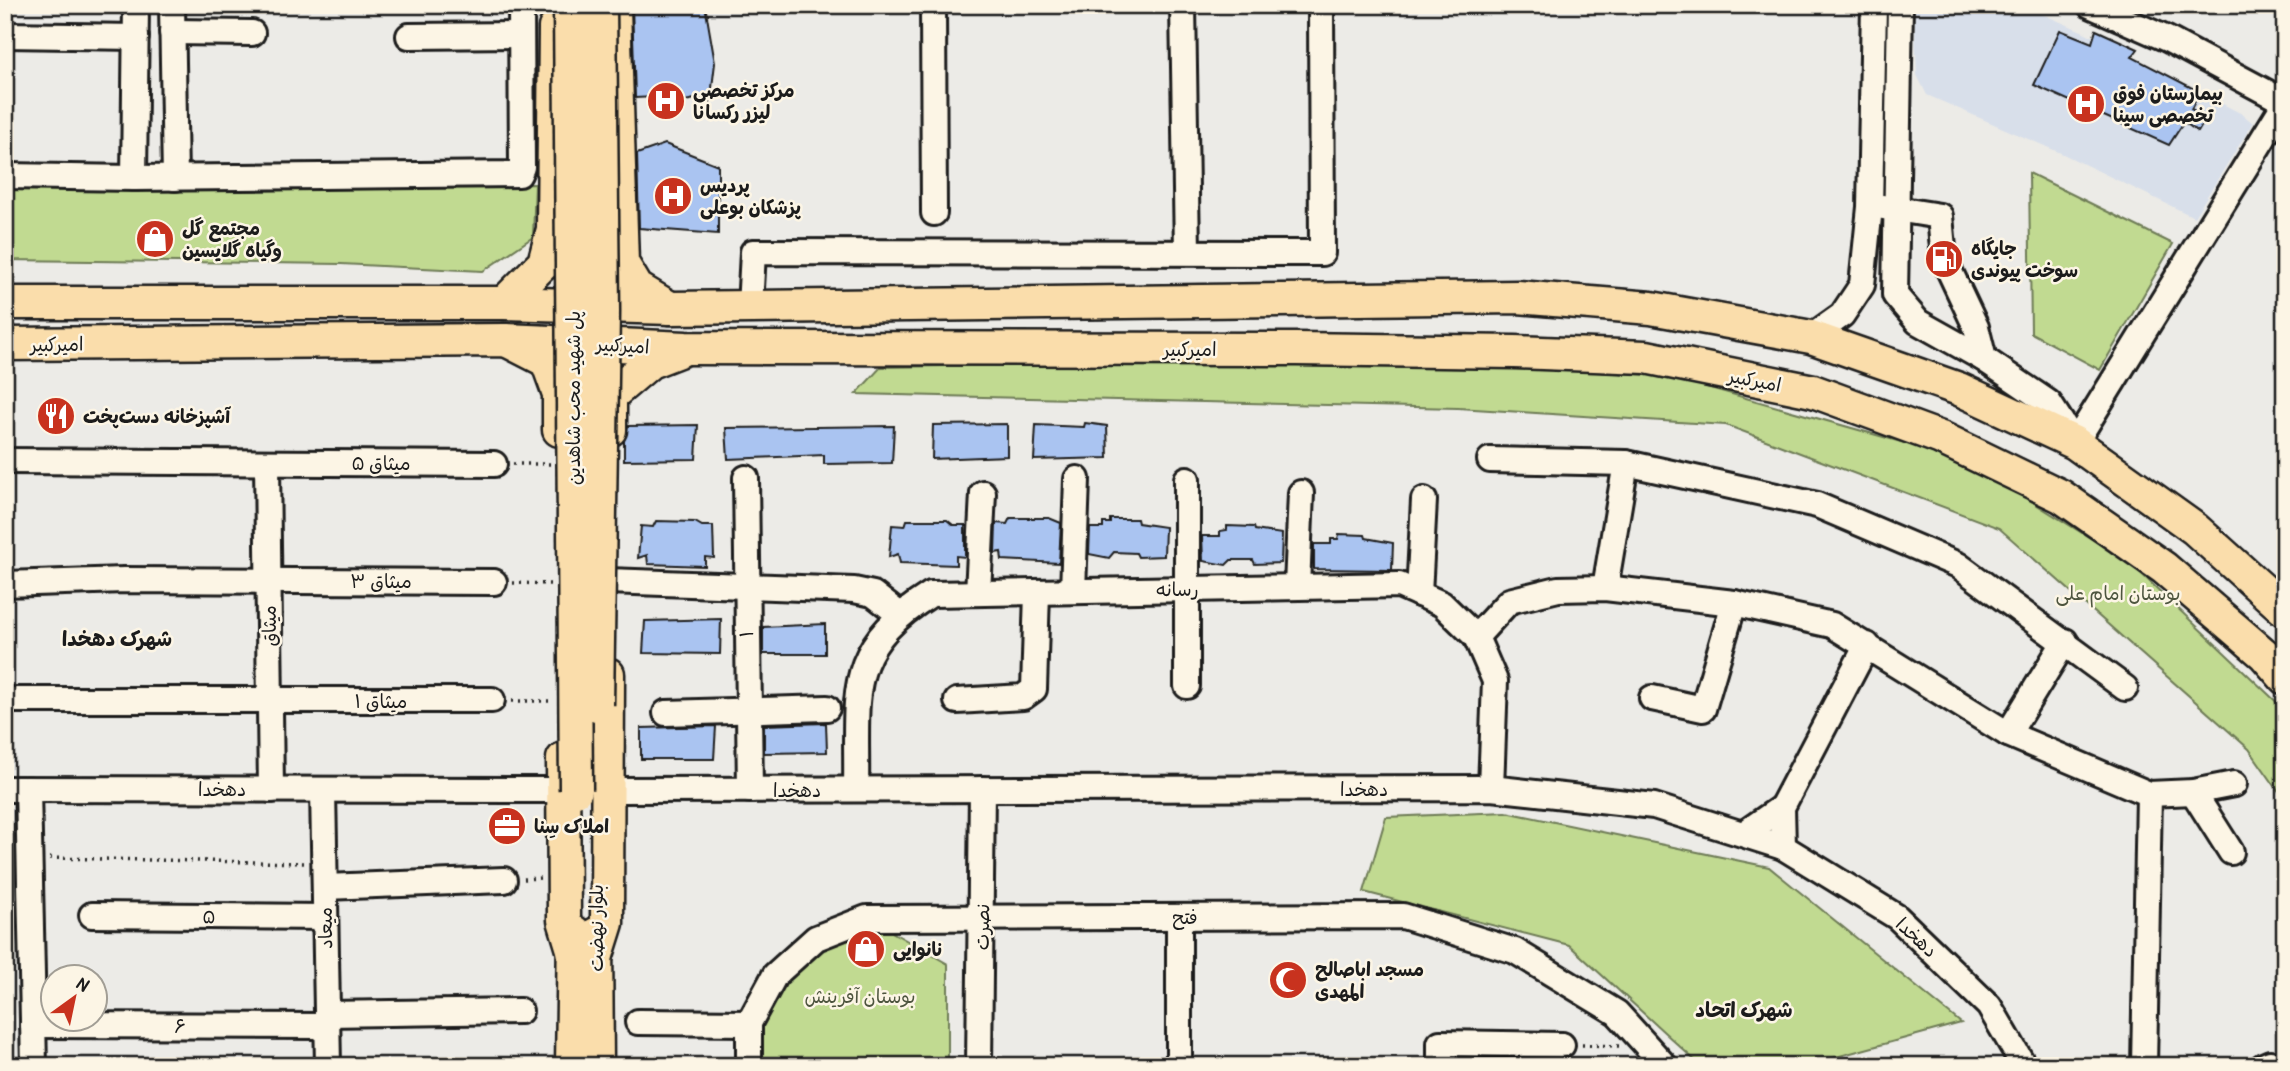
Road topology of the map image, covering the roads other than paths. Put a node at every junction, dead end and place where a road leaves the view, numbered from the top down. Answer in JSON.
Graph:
{"nodes":[{"id":1,"x":136,"y":5,"type":"edge"},
{"id":2,"x":172,"y":5,"type":"edge"},
{"id":3,"x":600,"y":5,"type":"edge"},
{"id":4,"x":614,"y":5,"type":"edge"},
{"id":5,"x":933,"y":5,"type":"edge"},
{"id":6,"x":1183,"y":5,"type":"edge"},
{"id":7,"x":1321,"y":5,"type":"edge"},
{"id":8,"x":1874,"y":5,"type":"edge"},
{"id":9,"x":1900,"y":5,"type":"edge"},
{"id":10,"x":2090,"y":5,"type":"edge"},
{"id":11,"x":561,"y":10,"type":"edge"},
{"id":12,"x":521,"y":20,"type":"edge"},
{"id":13,"x":173,"y":32,"type":"junction"},
{"id":14,"x":252,"y":33,"type":"dead end"},
{"id":15,"x":5,"y":35,"type":"edge"},
{"id":16,"x":409,"y":36,"type":"dead end"},
{"id":17,"x":136,"y":37,"type":"junction"},
{"id":18,"x":2285,"y":102,"type":"edge"},
{"id":19,"x":1873,"y":109,"type":"junction"},
{"id":20,"x":1898,"y":110,"type":"junction"},
{"id":21,"x":5,"y":176,"type":"edge"},
{"id":22,"x":134,"y":178,"type":"junction"},
{"id":23,"x":175,"y":178,"type":"junction"},
{"id":24,"x":1870,"y":207,"type":"junction"},
{"id":25,"x":1898,"y":207,"type":"junction"},
{"id":26,"x":934,"y":213,"type":"dead end"},
{"id":27,"x":553,"y":229,"type":"junction"},
{"id":28,"x":620,"y":230,"type":"junction"},
{"id":29,"x":1187,"y":252,"type":"junction"},
{"id":30,"x":1374,"y":300,"type":"junction"},
{"id":31,"x":1295,"y":302,"type":"junction"},
{"id":32,"x":5,"y":303,"type":"edge"},
{"id":33,"x":504,"y":303,"type":"junction"},
{"id":34,"x":750,"y":307,"type":"junction"},
{"id":35,"x":671,"y":308,"type":"junction"},
{"id":36,"x":1811,"y":337,"type":"junction"},
{"id":37,"x":506,"y":340,"type":"junction"},
{"id":38,"x":5,"y":344,"type":"edge"},
{"id":39,"x":686,"y":348,"type":"junction"},
{"id":40,"x":1296,"y":349,"type":"junction"},
{"id":41,"x":1370,"y":352,"type":"junction"},
{"id":42,"x":1984,"y":359,"type":"junction"},
{"id":43,"x":559,"y":394,"type":"junction"},
{"id":44,"x":610,"y":397,"type":"junction"},
{"id":45,"x":2075,"y":443,"type":"junction"},
{"id":46,"x":1490,"y":460,"type":"dead end"},
{"id":47,"x":5,"y":461,"type":"edge"},
{"id":48,"x":267,"y":463,"type":"junction"},
{"id":49,"x":1626,"y":463,"type":"junction"},
{"id":50,"x":494,"y":464,"type":"road end"},
{"id":51,"x":746,"y":478,"type":"dead end"},
{"id":52,"x":1077,"y":479,"type":"dead end"},
{"id":53,"x":1186,"y":480,"type":"dead end"},
{"id":54,"x":983,"y":493,"type":"dead end"},
{"id":55,"x":1301,"y":493,"type":"dead end"},
{"id":56,"x":1424,"y":500,"type":"dead end"},
{"id":57,"x":269,"y":581,"type":"junction"},
{"id":58,"x":608,"y":581,"type":"junction"},
{"id":59,"x":494,"y":582,"type":"road end"},
{"id":60,"x":5,"y":584,"type":"edge"},
{"id":61,"x":745,"y":586,"type":"junction"},
{"id":62,"x":1297,"y":587,"type":"junction"},
{"id":63,"x":1605,"y":588,"type":"junction"},
{"id":64,"x":1185,"y":589,"type":"junction"},
{"id":65,"x":1073,"y":591,"type":"junction"},
{"id":66,"x":1037,"y":592,"type":"junction"},
{"id":67,"x":978,"y":593,"type":"junction"},
{"id":68,"x":1419,"y":594,"type":"junction"},
{"id":69,"x":1734,"y":603,"type":"junction"},
{"id":70,"x":2285,"y":610,"type":"edge"},
{"id":71,"x":900,"y":615,"type":"junction"},
{"id":72,"x":1476,"y":638,"type":"junction"},
{"id":73,"x":2064,"y":641,"type":"junction"},
{"id":74,"x":1867,"y":645,"type":"junction"},
{"id":75,"x":2285,"y":678,"type":"edge"},
{"id":76,"x":1186,"y":686,"type":"dead end"},
{"id":77,"x":2125,"y":688,"type":"dead end"},
{"id":78,"x":1652,"y":698,"type":"dead end"},
{"id":79,"x":5,"y":700,"type":"edge"},
{"id":80,"x":492,"y":700,"type":"road end"},
{"id":81,"x":270,"y":701,"type":"junction"},
{"id":82,"x":957,"y":701,"type":"dead end"},
{"id":83,"x":827,"y":708,"type":"dead end"},
{"id":84,"x":748,"y":711,"type":"junction"},
{"id":85,"x":666,"y":713,"type":"dead end"},
{"id":86,"x":2008,"y":734,"type":"junction"},
{"id":87,"x":2234,"y":784,"type":"dead end"},
{"id":88,"x":17,"y":789,"type":"edge"},
{"id":89,"x":856,"y":789,"type":"junction"},
{"id":90,"x":982,"y":789,"type":"junction"},
{"id":91,"x":1490,"y":789,"type":"junction"},
{"id":92,"x":271,"y":790,"type":"junction"},
{"id":93,"x":323,"y":790,"type":"junction"},
{"id":94,"x":586,"y":790,"type":"junction"},
{"id":95,"x":750,"y":790,"type":"junction"},
{"id":96,"x":2193,"y":792,"type":"junction"},
{"id":97,"x":2149,"y":794,"type":"junction"},
{"id":98,"x":1782,"y":807,"type":"junction"},
{"id":99,"x":1743,"y":834,"type":"junction"},
{"id":100,"x":1783,"y":847,"type":"junction"},
{"id":101,"x":2231,"y":852,"type":"dead end"},
{"id":102,"x":324,"y":875,"type":"junction"},
{"id":103,"x":504,"y":880,"type":"dead end"},
{"id":104,"x":92,"y":915,"type":"dead end"},
{"id":105,"x":325,"y":917,"type":"junction"},
{"id":106,"x":1179,"y":917,"type":"junction"},
{"id":107,"x":982,"y":918,"type":"junction"},
{"id":108,"x":585,"y":954,"type":"junction"},
{"id":109,"x":520,"y":1011,"type":"dead end"},
{"id":110,"x":327,"y":1020,"type":"junction"},
{"id":111,"x":638,"y":1022,"type":"dead end"},
{"id":112,"x":749,"y":1023,"type":"junction"},
{"id":113,"x":33,"y":1025,"type":"junction"},
{"id":114,"x":1562,"y":1045,"type":"road end"},
{"id":115,"x":34,"y":1066,"type":"edge"},
{"id":116,"x":328,"y":1066,"type":"edge"},
{"id":117,"x":572,"y":1066,"type":"edge"},
{"id":118,"x":597,"y":1066,"type":"edge"},
{"id":119,"x":748,"y":1066,"type":"edge"},
{"id":120,"x":979,"y":1066,"type":"edge"},
{"id":121,"x":1179,"y":1066,"type":"edge"},
{"id":122,"x":1440,"y":1066,"type":"edge"},
{"id":123,"x":1665,"y":1066,"type":"edge"},
{"id":124,"x":2024,"y":1066,"type":"edge"},
{"id":125,"x":2144,"y":1066,"type":"edge"}],
"edges":[{"from":1,"to":17,"type":"street"},
{"from":2,"to":13,"type":"street"},
{"from":3,"to":94,"type":"main road","name":"پل شهید محب شاهدین","bridge":true},
{"from":4,"to":28,"type":"main road"},
{"from":5,"to":26,"type":"street"},
{"from":6,"to":29,"type":"street"},
{"from":7,"to":29,"type":"street"},
{"from":8,"to":19,"type":"street"},
{"from":9,"to":20,"type":"street"},
{"from":10,"to":18,"type":"street"},
{"from":11,"to":12,"type":"street"},
{"from":11,"to":27,"type":"main road"},
{"from":11,"to":94,"type":"main road","name":"پل شهید محب شاهدین","bridge":true},
{"from":12,"to":16,"type":"street"},
{"from":12,"to":23,"type":"street"},
{"from":13,"to":14,"type":"street"},
{"from":13,"to":23,"type":"street"},
{"from":15,"to":17,"type":"street"},
{"from":17,"to":22,"type":"street"},
{"from":18,"to":45,"type":"street"},
{"from":19,"to":20,"type":"street"},
{"from":19,"to":24,"type":"street"},
{"from":20,"to":25,"type":"street"},
{"from":21,"to":22,"type":"street"},
{"from":22,"to":23,"type":"street"},
{"from":24,"to":25,"type":"street"},
{"from":24,"to":36,"type":"street"},
{"from":25,"to":42,"type":"street"},
{"from":25,"to":42,"type":"street"},
{"from":27,"to":28,"type":"main road"},
{"from":27,"to":33,"type":"main road"},
{"from":28,"to":35,"type":"main road"},
{"from":29,"to":34,"type":"street"},
{"from":30,"to":31,"type":"main road","name":"امیرکبیر"},
{"from":30,"to":36,"type":"main road","name":"امیرکبیر"},
{"from":30,"to":41,"type":"main road"},
{"from":31,"to":34,"type":"main road","name":"امیرکبیر"},
{"from":31,"to":40,"type":"main road"},
{"from":32,"to":33,"type":"main road","name":"امیرکبیر"},
{"from":33,"to":35,"type":"main road","name":"امیرکبیر"},
{"from":34,"to":35,"type":"main road","name":"امیرکبیر"},
{"from":36,"to":45,"type":"main road","name":"امیرکبیر"},
{"from":37,"to":38,"type":"main road","name":"امیرکبیر"},
{"from":37,"to":39,"type":"main road","name":"امیرکبیر"},
{"from":37,"to":43,"type":"main road"},
{"from":39,"to":40,"type":"main road","name":"امیرکبیر"},
{"from":39,"to":44,"type":"main road"},
{"from":40,"to":41,"type":"main road","name":"امیرکبیر"},
{"from":41,"to":75,"type":"main road","name":"امیرکبیر"},
{"from":42,"to":45,"type":"street"},
{"from":43,"to":44,"type":"main road"},
{"from":43,"to":94,"type":"main road"},
{"from":44,"to":58,"type":"main road"},
{"from":45,"to":70,"type":"main road","name":"امیرکبیر"},
{"from":46,"to":49,"type":"street"},
{"from":47,"to":48,"type":"street","name":"میثاق ۵"},
{"from":48,"to":50,"type":"street","name":"میثاق ۵"},
{"from":48,"to":57,"type":"street","name":"میثاق"},
{"from":49,"to":63,"type":"street"},
{"from":49,"to":73,"type":"street"},
{"from":51,"to":61,"type":"street","name":"۱"},
{"from":52,"to":65,"type":"street"},
{"from":53,"to":64,"type":"street"},
{"from":54,"to":67,"type":"street"},
{"from":55,"to":62,"type":"street"},
{"from":56,"to":68,"type":"street"},
{"from":57,"to":59,"type":"street","name":"میثاق ۳"},
{"from":57,"to":60,"type":"street","name":"میثاق ۳"},
{"from":57,"to":81,"type":"street","name":"میثاق"},
{"from":58,"to":61,"type":"street"},
{"from":58,"to":94,"type":"main road"},
{"from":61,"to":71,"type":"street"},
{"from":61,"to":84,"type":"street","name":"۱"},
{"from":62,"to":64,"type":"street","name":"رسانه"},
{"from":62,"to":68,"type":"street","name":"رسانه"},
{"from":63,"to":69,"type":"street"},
{"from":63,"to":72,"type":"street"},
{"from":64,"to":65,"type":"street","name":"رسانه"},
{"from":64,"to":76,"type":"street"},
{"from":65,"to":66,"type":"street","name":"رسانه"},
{"from":66,"to":67,"type":"street","name":"رسانه"},
{"from":66,"to":82,"type":"street"},
{"from":67,"to":71,"type":"street","name":"رسانه"},
{"from":68,"to":72,"type":"street","name":"رسانه"},
{"from":69,"to":74,"type":"street"},
{"from":69,"to":78,"type":"street"},
{"from":71,"to":89,"type":"street","name":"رسانه"},
{"from":72,"to":91,"type":"street","name":"رسانه"},
{"from":73,"to":77,"type":"street"},
{"from":73,"to":86,"type":"street"},
{"from":74,"to":86,"type":"street"},
{"from":74,"to":98,"type":"street"},
{"from":79,"to":81,"type":"street","name":"میثاق ۱"},
{"from":80,"to":81,"type":"street","name":"میثاق ۱"},
{"from":81,"to":92,"type":"street","name":"میثاق"},
{"from":83,"to":84,"type":"street"},
{"from":84,"to":85,"type":"street"},
{"from":84,"to":95,"type":"street","name":"۱"},
{"from":86,"to":97,"type":"street"},
{"from":87,"to":96,"type":"street"},
{"from":88,"to":92,"type":"street","name":"دهخدا"},
{"from":88,"to":113,"type":"street"},
{"from":89,"to":90,"type":"street","name":"دهخدا"},
{"from":89,"to":95,"type":"street","name":"دهخدا"},
{"from":90,"to":91,"type":"street","name":"دهخدا"},
{"from":90,"to":107,"type":"street","name":"نصرت"},
{"from":91,"to":99,"type":"street","name":"دهخدا"},
{"from":92,"to":93,"type":"street","name":"دهخدا"},
{"from":93,"to":94,"type":"street","name":"دهخدا"},
{"from":93,"to":102,"type":"street","name":"میعاد"},
{"from":94,"to":95,"type":"street","name":"دهخدا"},
{"from":94,"to":108,"type":"main road","name":"بلوار نهضت"},
{"from":96,"to":97,"type":"street"},
{"from":96,"to":101,"type":"street"},
{"from":97,"to":125,"type":"street"},
{"from":98,"to":99,"type":"street"},
{"from":98,"to":100,"type":"street"},
{"from":99,"to":100,"type":"street","name":"دهخدا"},
{"from":100,"to":124,"type":"street","name":"دهخدا"},
{"from":102,"to":103,"type":"street"},
{"from":102,"to":105,"type":"street","name":"میعاد"},
{"from":104,"to":105,"type":"street","name":"۵"},
{"from":105,"to":110,"type":"street","name":"میعاد"},
{"from":106,"to":107,"type":"street","name":"فتح"},
{"from":106,"to":121,"type":"street"},
{"from":106,"to":123,"type":"street","name":"فتح"},
{"from":107,"to":112,"type":"street","name":"فتح"},
{"from":107,"to":120,"type":"street","name":"نصرت"},
{"from":108,"to":117,"type":"main road","name":"بلوار نهضت"},
{"from":108,"to":118,"type":"main road","name":"بلوار نهضت"},
{"from":109,"to":110,"type":"street","name":"۶"},
{"from":110,"to":113,"type":"street","name":"۶"},
{"from":110,"to":116,"type":"street","name":"میعاد"},
{"from":111,"to":112,"type":"street"},
{"from":112,"to":119,"type":"street","name":"فتح"},
{"from":113,"to":115,"type":"street"},
{"from":114,"to":122,"type":"street"}]}
